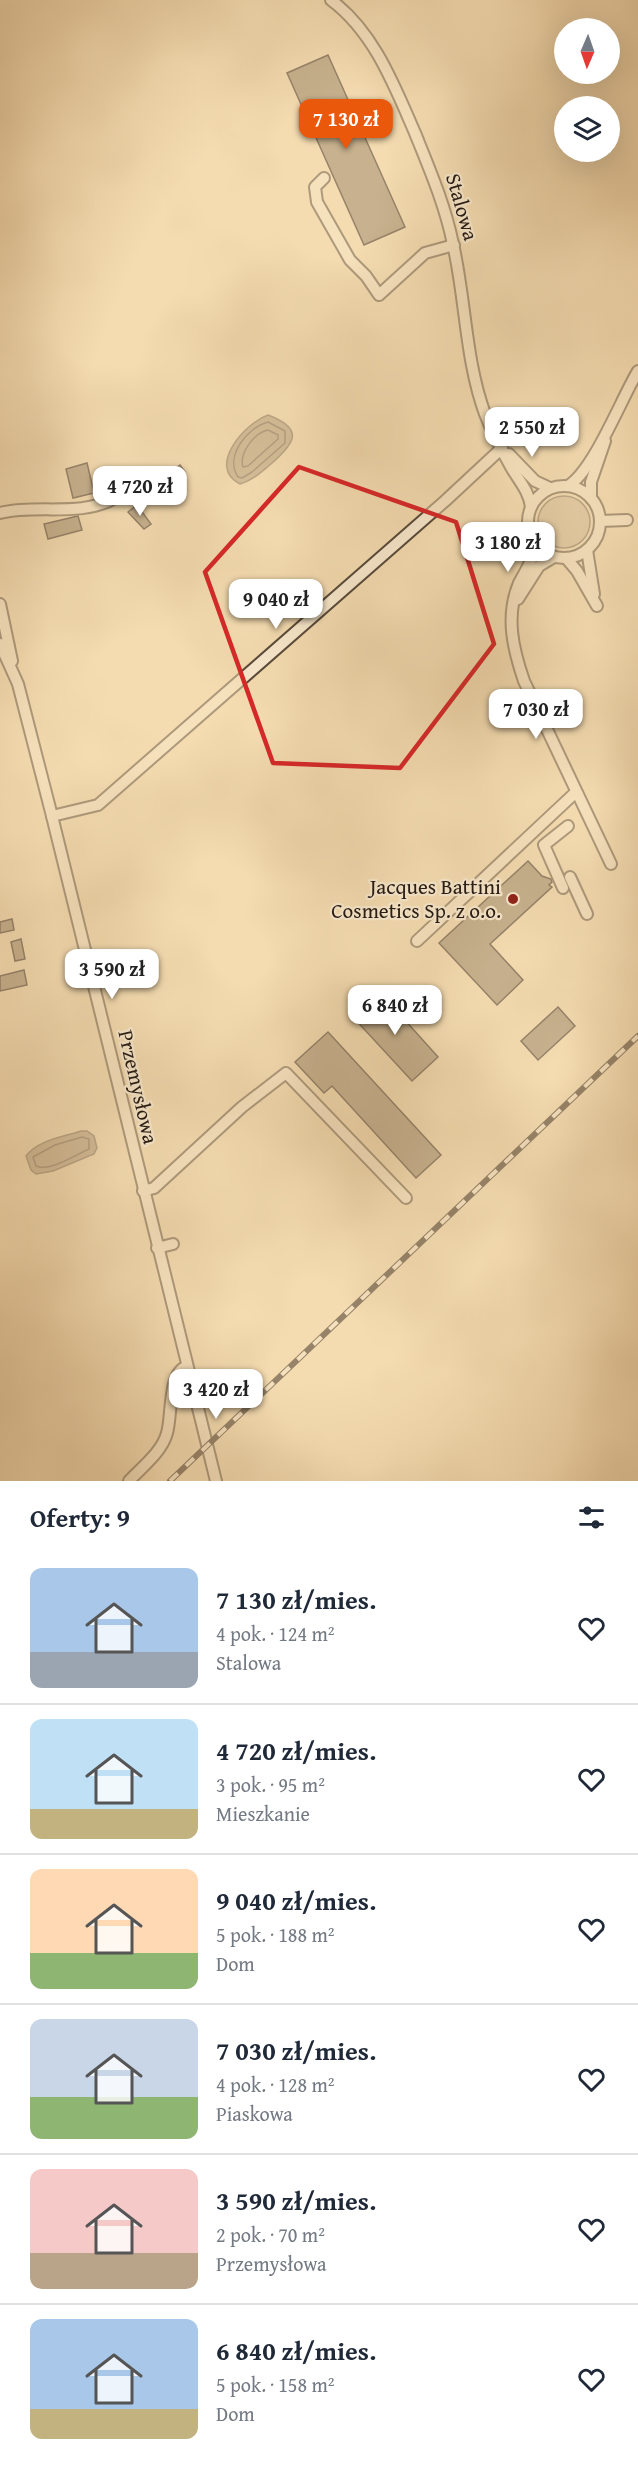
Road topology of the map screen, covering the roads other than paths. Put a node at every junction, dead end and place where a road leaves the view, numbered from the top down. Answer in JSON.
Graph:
{"nodes":[{"id":1,"x":331,"y":0,"type":"edge"},
{"id":2,"x":324,"y":178,"type":"dead end"},
{"id":3,"x":454,"y":245,"type":"junction"},
{"id":4,"x":638,"y":371,"type":"edge"},
{"id":5,"x":613,"y":421,"type":"junction"},
{"id":6,"x":502,"y":448,"type":"junction"},
{"id":7,"x":568,"y":486,"type":"junction"},
{"id":8,"x":550,"y":488,"type":"junction"},
{"id":9,"x":591,"y":498,"type":"junction"},
{"id":10,"x":113,"y":499,"type":"dead end"},
{"id":11,"x":531,"y":507,"type":"junction"},
{"id":12,"x":0,"y":513,"type":"edge"},
{"id":13,"x":627,"y":520,"type":"dead end"},
{"id":14,"x":600,"y":521,"type":"junction"},
{"id":15,"x":534,"y":544,"type":"junction"},
{"id":16,"x":587,"y":550,"type":"junction"},
{"id":17,"x":554,"y":557,"type":"junction"},
{"id":18,"x":566,"y":558,"type":"junction"},
{"id":19,"x":0,"y":604,"type":"edge"},
{"id":20,"x":513,"y":606,"type":"junction"},
{"id":21,"x":0,"y":644,"type":"edge"},
{"id":22,"x":18,"y":684,"type":"junction"},
{"id":23,"x":576,"y":792,"type":"junction"},
{"id":24,"x":52,"y":816,"type":"junction"},
{"id":25,"x":568,"y":825,"type":"dead end"},
{"id":26,"x":611,"y":864,"type":"dead end"},
{"id":27,"x":570,"y":877,"type":"dead end"},
{"id":28,"x":563,"y":888,"type":"dead end"},
{"id":29,"x":586,"y":914,"type":"dead end"},
{"id":30,"x":417,"y":940,"type":"dead end"},
{"id":31,"x":143,"y":1191,"type":"junction"},
{"id":32,"x":406,"y":1198,"type":"dead end"},
{"id":33,"x":173,"y":1244,"type":"dead end"},
{"id":34,"x":157,"y":1248,"type":"junction"},
{"id":35,"x":186,"y":1367,"type":"junction"},
{"id":36,"x":129,"y":1481,"type":"edge"},
{"id":37,"x":216,"y":1481,"type":"edge"}],
"edges":[{"from":1,"to":3,"type":"street","name":"Stalowa"},
{"from":2,"to":3,"type":"street"},
{"from":3,"to":6,"type":"street","name":"Stalowa"},
{"from":4,"to":5,"type":"street"},
{"from":5,"to":7,"type":"street"},
{"from":5,"to":9,"type":"street"},
{"from":6,"to":8,"type":"street","name":"Stalowa"},
{"from":6,"to":11,"type":"street","name":"Stalowa"},
{"from":6,"to":24,"type":"street"},
{"from":7,"to":8,"type":"street"},
{"from":7,"to":9,"type":"street"},
{"from":8,"to":11,"type":"street"},
{"from":9,"to":14,"type":"street"},
{"from":10,"to":12,"type":"street"},
{"from":11,"to":15,"type":"street"},
{"from":13,"to":14,"type":"street"},
{"from":14,"to":16,"type":"street"},
{"from":15,"to":17,"type":"street"},
{"from":15,"to":20,"type":"street"},
{"from":16,"to":18,"type":"street"},
{"from":16,"to":18,"type":"street"},
{"from":17,"to":18,"type":"street"},
{"from":17,"to":20,"type":"street"},
{"from":19,"to":22,"type":"street"},
{"from":20,"to":23,"type":"street"},
{"from":21,"to":22,"type":"street","name":"Przemysłowa"},
{"from":22,"to":24,"type":"street","name":"Przemysłowa"},
{"from":23,"to":26,"type":"street"},
{"from":23,"to":30,"type":"street"},
{"from":24,"to":31,"type":"street","name":"Przemysłowa"},
{"from":25,"to":28,"type":"street"},
{"from":27,"to":29,"type":"street"},
{"from":31,"to":32,"type":"street"},
{"from":31,"to":34,"type":"street","name":"Przemysłowa"},
{"from":33,"to":34,"type":"street"},
{"from":34,"to":35,"type":"street","name":"Przemysłowa"},
{"from":35,"to":36,"type":"street"},
{"from":35,"to":37,"type":"street","name":"Przemysłowa"}]}
